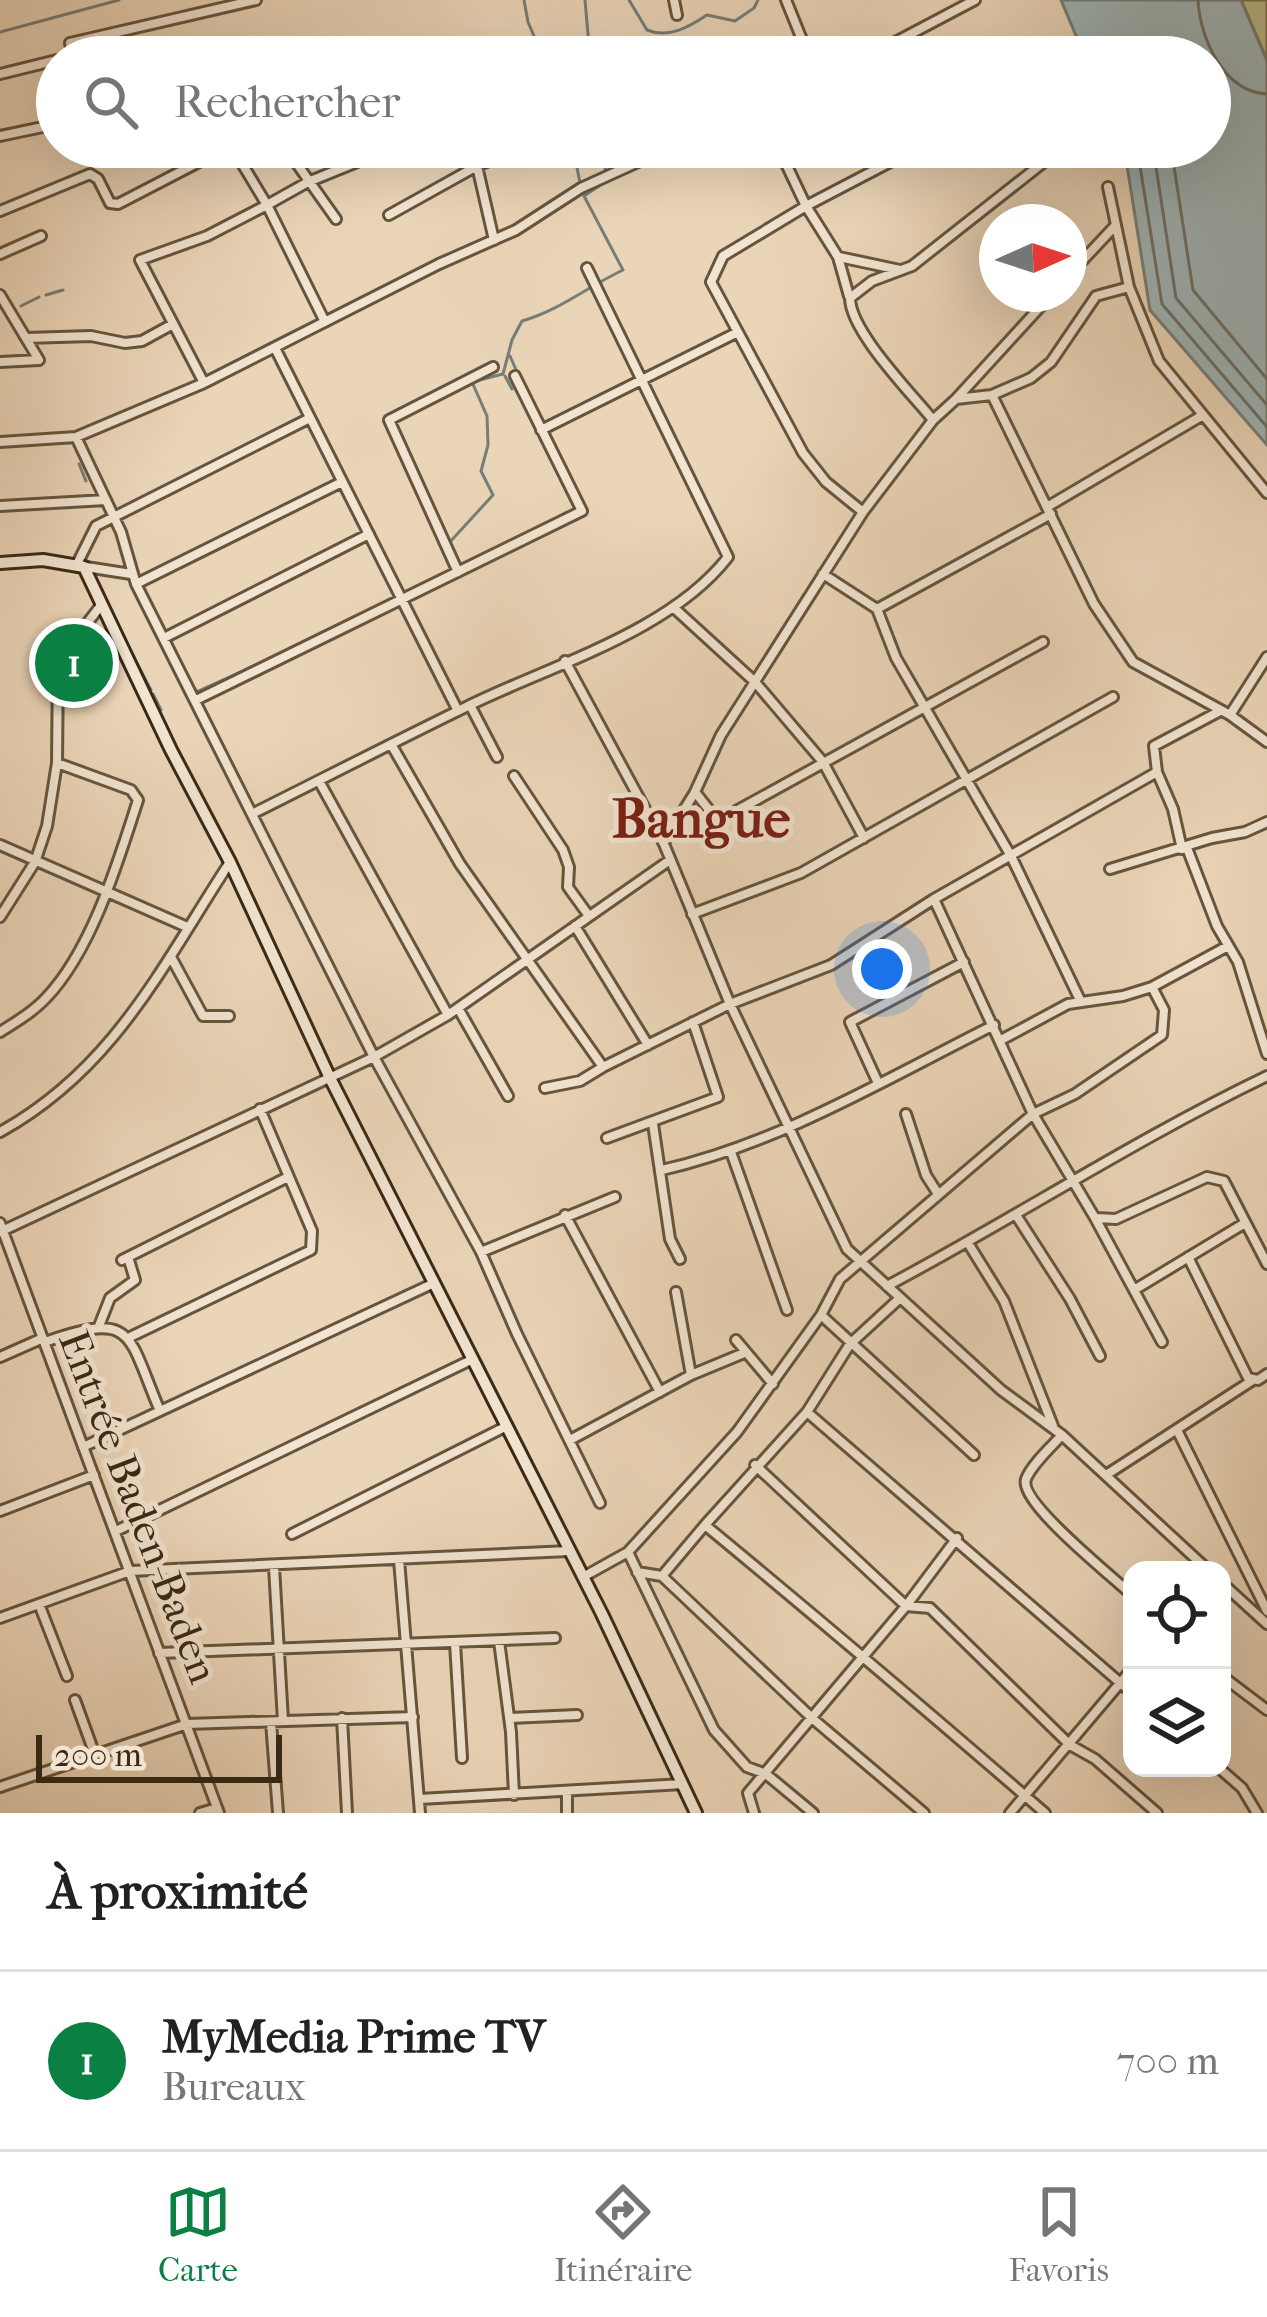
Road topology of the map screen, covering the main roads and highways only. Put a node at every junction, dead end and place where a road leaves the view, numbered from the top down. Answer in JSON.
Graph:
{"nodes":[{"id":1,"x":0,"y":563,"type":"edge"},
{"id":2,"x":696,"y":1813,"type":"edge"}],
"edges":[{"from":1,"to":2,"type":"main road"}]}
